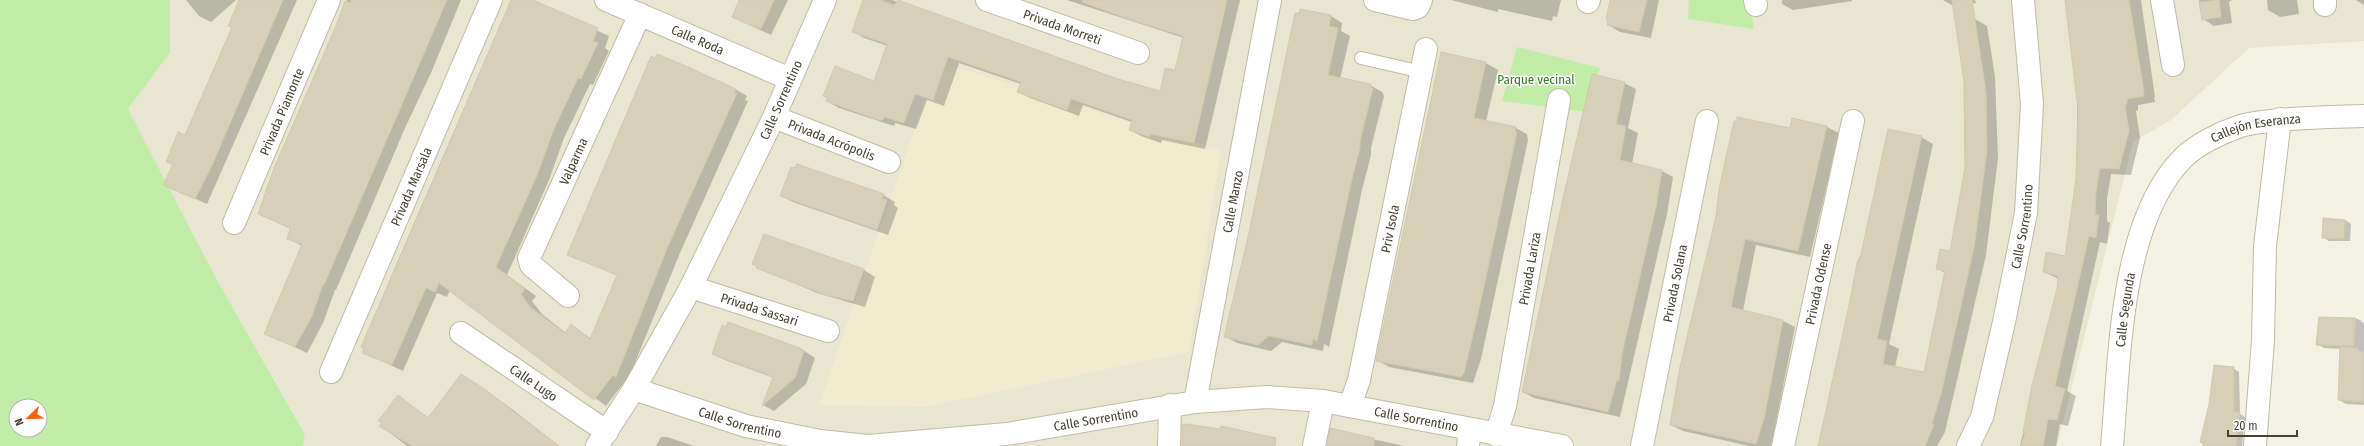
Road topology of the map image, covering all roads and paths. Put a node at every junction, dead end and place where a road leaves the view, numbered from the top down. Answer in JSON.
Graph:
{"nodes":[{"id":1,"x":329,"y":0,"type":"edge"},
{"id":2,"x":491,"y":0,"type":"edge"},
{"id":3,"x":606,"y":0,"type":"edge"},
{"id":4,"x":824,"y":0,"type":"edge"},
{"id":5,"x":1270,"y":0,"type":"edge"},
{"id":6,"x":1376,"y":0,"type":"edge"},
{"id":7,"x":1421,"y":0,"type":"edge"},
{"id":8,"x":2023,"y":0,"type":"edge"},
{"id":9,"x":2162,"y":0,"type":"edge"},
{"id":10,"x":998,"y":2,"type":"edge"},
{"id":11,"x":640,"y":14,"type":"junction"},
{"id":12,"x":1426,"y":49,"type":"dead end"},
{"id":13,"x":1138,"y":53,"type":"dead end"},
{"id":14,"x":1361,"y":58,"type":"dead end"},
{"id":15,"x":2173,"y":65,"type":"dead end"},
{"id":16,"x":1422,"y":72,"type":"junction"},
{"id":17,"x":790,"y":79,"type":"junction"},
{"id":18,"x":1559,"y":100,"type":"dead end"},
{"id":19,"x":2364,"y":116,"type":"edge"},
{"id":20,"x":774,"y":117,"type":"junction"},
{"id":21,"x":2280,"y":119,"type":"junction"},
{"id":22,"x":1707,"y":121,"type":"dead end"},
{"id":23,"x":1853,"y":121,"type":"dead end"},
{"id":24,"x":889,"y":162,"type":"dead end"},
{"id":25,"x":2165,"y":180,"type":"joint"},
{"id":26,"x":234,"y":223,"type":"dead end"},
{"id":27,"x":691,"y":287,"type":"junction"},
{"id":28,"x":568,"y":296,"type":"dead end"},
{"id":29,"x":828,"y":331,"type":"dead end"},
{"id":30,"x":461,"y":333,"type":"dead end"},
{"id":31,"x":331,"y":372,"type":"dead end"},
{"id":32,"x":634,"y":389,"type":"junction"},
{"id":33,"x":1323,"y":401,"type":"junction"},
{"id":34,"x":1195,"y":402,"type":"junction"},
{"id":35,"x":1170,"y":406,"type":"junction"},
{"id":36,"x":1350,"y":406,"type":"junction"},
{"id":37,"x":1496,"y":435,"type":"junction"},
{"id":38,"x":1469,"y":438,"type":"edge"},
{"id":39,"x":602,"y":439,"type":"edge"},
{"id":40,"x":894,"y":445,"type":"edge"},
{"id":41,"x":1169,"y":446,"type":"edge"},
{"id":42,"x":1314,"y":446,"type":"edge"},
{"id":43,"x":1562,"y":446,"type":"edge"},
{"id":44,"x":1642,"y":446,"type":"edge"},
{"id":45,"x":1783,"y":446,"type":"edge"},
{"id":46,"x":1968,"y":446,"type":"edge"},
{"id":47,"x":2112,"y":446,"type":"edge"},
{"id":48,"x":2255,"y":446,"type":"edge"}],
"edges":[{"from":1,"to":26,"type":"street","name":"Privada Piamonte"},
{"from":2,"to":31,"type":"street","name":"Privada Marsala"},
{"from":3,"to":11,"type":"street","name":"Calle Roda"},
{"from":4,"to":17,"type":"street","name":"Calle Sorrentino"},
{"from":5,"to":34,"type":"street","name":"Calle Manzo"},
{"from":6,"to":7,"type":"street"},
{"from":8,"to":46,"type":"street","name":"Calle Sorrentino"},
{"from":9,"to":15,"type":"street"},
{"from":10,"to":13,"type":"street","name":"Privada Morreti"},
{"from":11,"to":17,"type":"street","name":"Calle Roda"},
{"from":11,"to":28,"type":"street","name":"Valparma"},
{"from":12,"to":16,"type":"street","name":"Priv Isola"},
{"from":14,"to":16,"type":"lane"},
{"from":16,"to":36,"type":"street","name":"Priv Isola"},
{"from":17,"to":20,"type":"street","name":"Calle Sorrentino"},
{"from":18,"to":37,"type":"street","name":"Privada Lariza"},
{"from":19,"to":21,"type":"street","name":"Callejón Eseranza"},
{"from":20,"to":24,"type":"street","name":"Privada Acrópolis"},
{"from":20,"to":27,"type":"street","name":"Calle Sorrentino"},
{"from":21,"to":25,"type":"street","name":"Callejón Eseranza"},
{"from":21,"to":48,"type":"street"},
{"from":22,"to":44,"type":"street","name":"Privada Solana"},
{"from":23,"to":45,"type":"street","name":"Privada Odense"},
{"from":25,"to":47,"type":"street","name":"Calle Segunda"},
{"from":27,"to":29,"type":"street","name":"Privada Sassari"},
{"from":27,"to":32,"type":"street","name":"Calle Sorrentino"},
{"from":30,"to":39,"type":"street","name":"Calle Lugo"},
{"from":32,"to":39,"type":"street","name":"Calle Sorrentino"},
{"from":32,"to":40,"type":"street","name":"Calle Sorrentino"},
{"from":33,"to":34,"type":"street","name":"Calle Sorrentino"},
{"from":33,"to":36,"type":"street","name":"Calle Sorrentino"},
{"from":33,"to":42,"type":"street"},
{"from":34,"to":35,"type":"street","name":"Calle Sorrentino"},
{"from":35,"to":40,"type":"street","name":"Calle Sorrentino"},
{"from":35,"to":41,"type":"street"},
{"from":36,"to":38,"type":"street","name":"Calle Sorrentino"},
{"from":37,"to":38,"type":"street","name":"Calle Sorrentino"},
{"from":37,"to":43,"type":"street","name":"Calle Sorrentino"}]}
